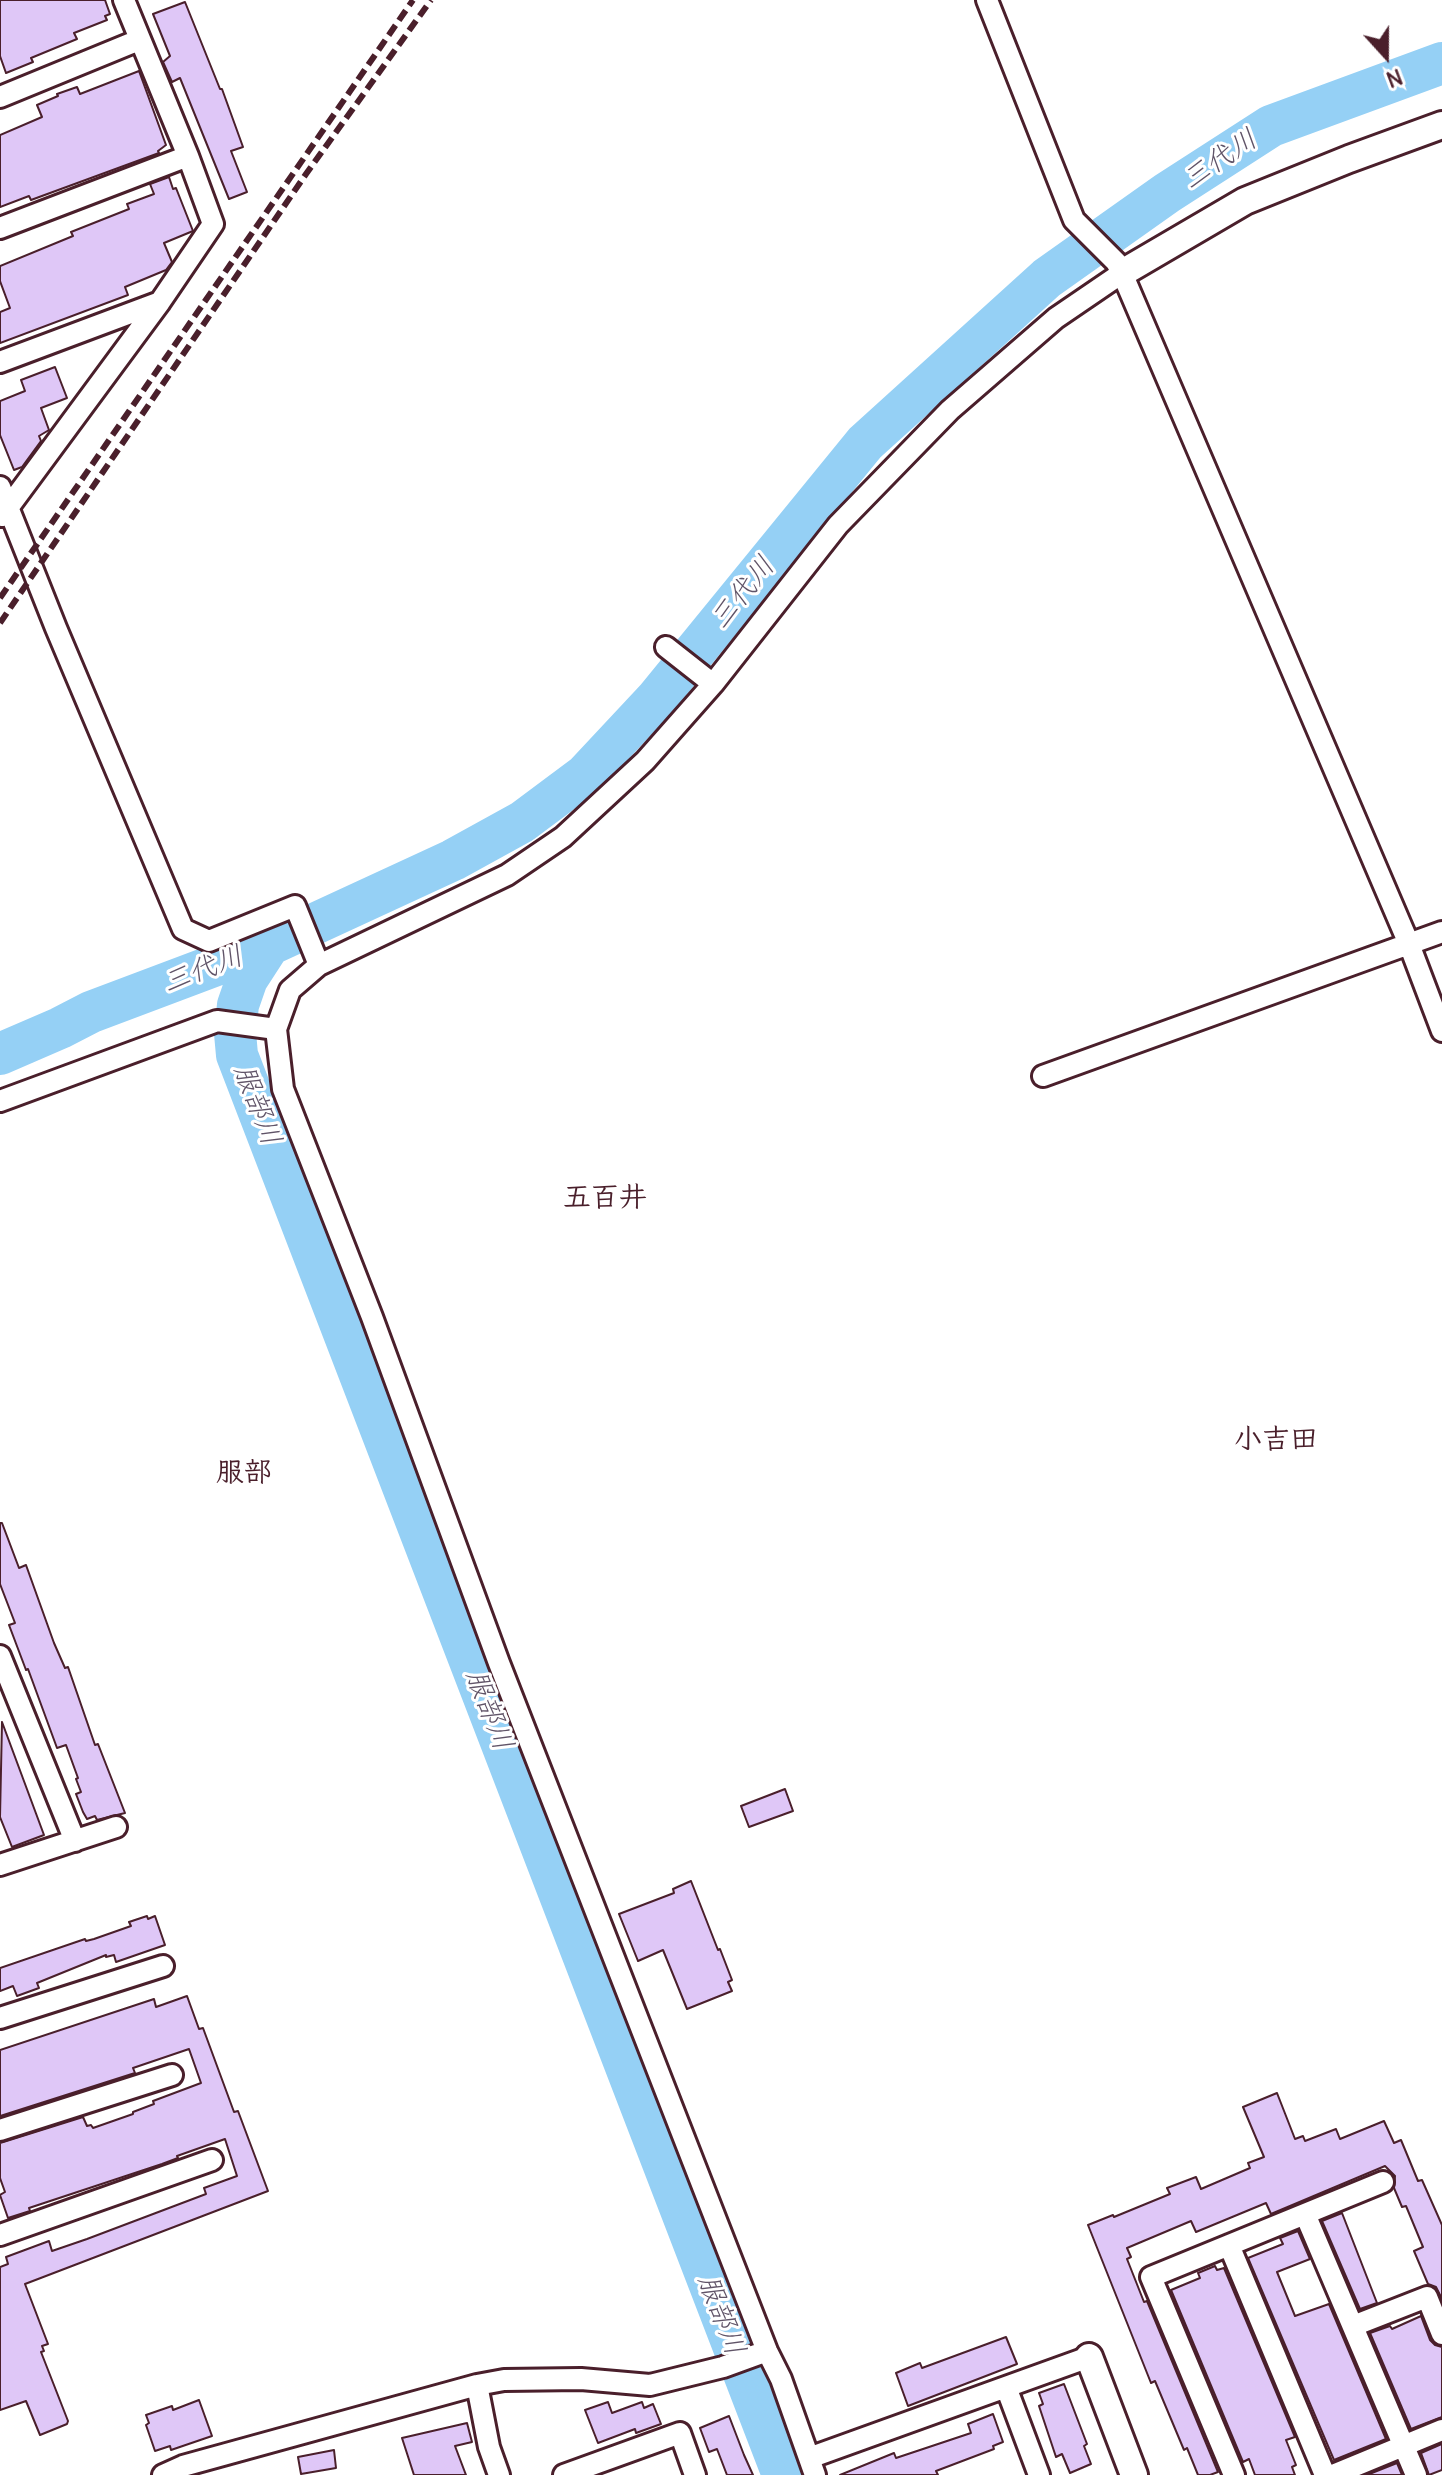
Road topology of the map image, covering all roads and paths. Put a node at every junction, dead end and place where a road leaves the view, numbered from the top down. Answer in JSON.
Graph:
{"nodes":[{"id":1,"x":124,"y":0,"type":"edge"},
{"id":2,"x":987,"y":0,"type":"edge"},
{"id":3,"x":139,"y":40,"type":"junction"},
{"id":4,"x":0,"y":97,"type":"edge"},
{"id":5,"x":1442,"y":125,"type":"edge"},
{"id":6,"x":188,"y":156,"type":"junction"},
{"id":7,"x":0,"y":228,"type":"edge"},
{"id":8,"x":1119,"y":268,"type":"junction"},
{"id":9,"x":160,"y":302,"type":"junction"},
{"id":10,"x":0,"y":362,"type":"edge"},
{"id":11,"x":0,"y":487,"type":"edge"},
{"id":12,"x":4,"y":514,"type":"edge"},
{"id":13,"x":668,"y":649,"type":"dead end"},
{"id":14,"x":711,"y":683,"type":"junction"},
{"id":15,"x":1442,"y":932,"type":"edge"},
{"id":16,"x":1409,"y":944,"type":"junction"},
{"id":17,"x":318,"y":962,"type":"junction"},
{"id":18,"x":269,"y":1028,"type":"junction"},
{"id":19,"x":1442,"y":1031,"type":"edge"},
{"id":20,"x":1043,"y":1076,"type":"dead end"},
{"id":21,"x":0,"y":1101,"type":"edge"},
{"id":22,"x":0,"y":1656,"type":"edge"},
{"id":23,"x":116,"y":1827,"type":"dead end"},
{"id":24,"x":75,"y":1841,"type":"junction"},
{"id":25,"x":0,"y":1865,"type":"edge"},
{"id":26,"x":163,"y":1966,"type":"dead end"},
{"id":27,"x":0,"y":2018,"type":"edge"},
{"id":28,"x":172,"y":2075,"type":"dead end"},
{"id":29,"x":0,"y":2130,"type":"edge"},
{"id":30,"x":212,"y":2160,"type":"dead end"},
{"id":31,"x":1383,"y":2182,"type":"dead end"},
{"id":32,"x":1305,"y":2214,"type":"junction"},
{"id":33,"x":0,"y":2235,"type":"edge"},
{"id":34,"x":1229,"y":2245,"type":"junction"},
{"id":35,"x":1353,"y":2326,"type":"junction"},
{"id":36,"x":1442,"y":2334,"type":"edge"},
{"id":37,"x":767,"y":2351,"type":"junction"},
{"id":38,"x":1089,"y":2357,"type":"joint"},
{"id":39,"x":477,"y":2385,"type":"junction"},
{"id":40,"x":1006,"y":2387,"type":"junction"},
{"id":41,"x":1442,"y":2430,"type":"edge"},
{"id":42,"x":1403,"y":2446,"type":"junction"},
{"id":43,"x":812,"y":2467,"type":"edge"},
{"id":44,"x":163,"y":2475,"type":"edge"},
{"id":45,"x":499,"y":2475,"type":"edge"},
{"id":46,"x":564,"y":2475,"type":"edge"},
{"id":47,"x":695,"y":2475,"type":"edge"},
{"id":48,"x":1039,"y":2475,"type":"edge"},
{"id":49,"x":1134,"y":2475,"type":"edge"},
{"id":50,"x":1234,"y":2475,"type":"edge"},
{"id":51,"x":1325,"y":2475,"type":"edge"},
{"id":52,"x":1333,"y":2475,"type":"edge"},
{"id":53,"x":1416,"y":2475,"type":"edge"}],
"edges":[{"from":1,"to":3,"type":"street"},
{"from":2,"to":8,"type":"street"},
{"from":3,"to":4,"type":"street"},
{"from":3,"to":6,"type":"street"},
{"from":5,"to":8,"type":"street"},
{"from":6,"to":7,"type":"street"},
{"from":6,"to":9,"type":"street"},
{"from":8,"to":14,"type":"street"},
{"from":8,"to":16,"type":"street"},
{"from":9,"to":10,"type":"street"},
{"from":9,"to":12,"type":"street"},
{"from":11,"to":12,"type":"street"},
{"from":12,"to":17,"type":"street"},
{"from":13,"to":14,"type":"street"},
{"from":14,"to":17,"type":"street"},
{"from":15,"to":16,"type":"street"},
{"from":16,"to":19,"type":"street"},
{"from":16,"to":20,"type":"street"},
{"from":17,"to":18,"type":"street"},
{"from":18,"to":21,"type":"street"},
{"from":18,"to":37,"type":"street"},
{"from":22,"to":24,"type":"street"},
{"from":23,"to":24,"type":"street"},
{"from":24,"to":25,"type":"street"},
{"from":26,"to":27,"type":"street"},
{"from":28,"to":29,"type":"street"},
{"from":30,"to":33,"type":"street"},
{"from":31,"to":32,"type":"street"},
{"from":32,"to":34,"type":"street"},
{"from":32,"to":35,"type":"street"},
{"from":34,"to":50,"type":"street"},
{"from":34,"to":51,"type":"street"},
{"from":35,"to":36,"type":"street"},
{"from":35,"to":42,"type":"street"},
{"from":37,"to":39,"type":"street"},
{"from":37,"to":43,"type":"street"},
{"from":38,"to":40,"type":"street"},
{"from":38,"to":49,"type":"street"},
{"from":39,"to":44,"type":"street"},
{"from":39,"to":45,"type":"street"},
{"from":40,"to":43,"type":"street"},
{"from":40,"to":48,"type":"street"},
{"from":41,"to":42,"type":"street"},
{"from":42,"to":52,"type":"street"},
{"from":42,"to":53,"type":"street"},
{"from":46,"to":47,"type":"street"}]}
